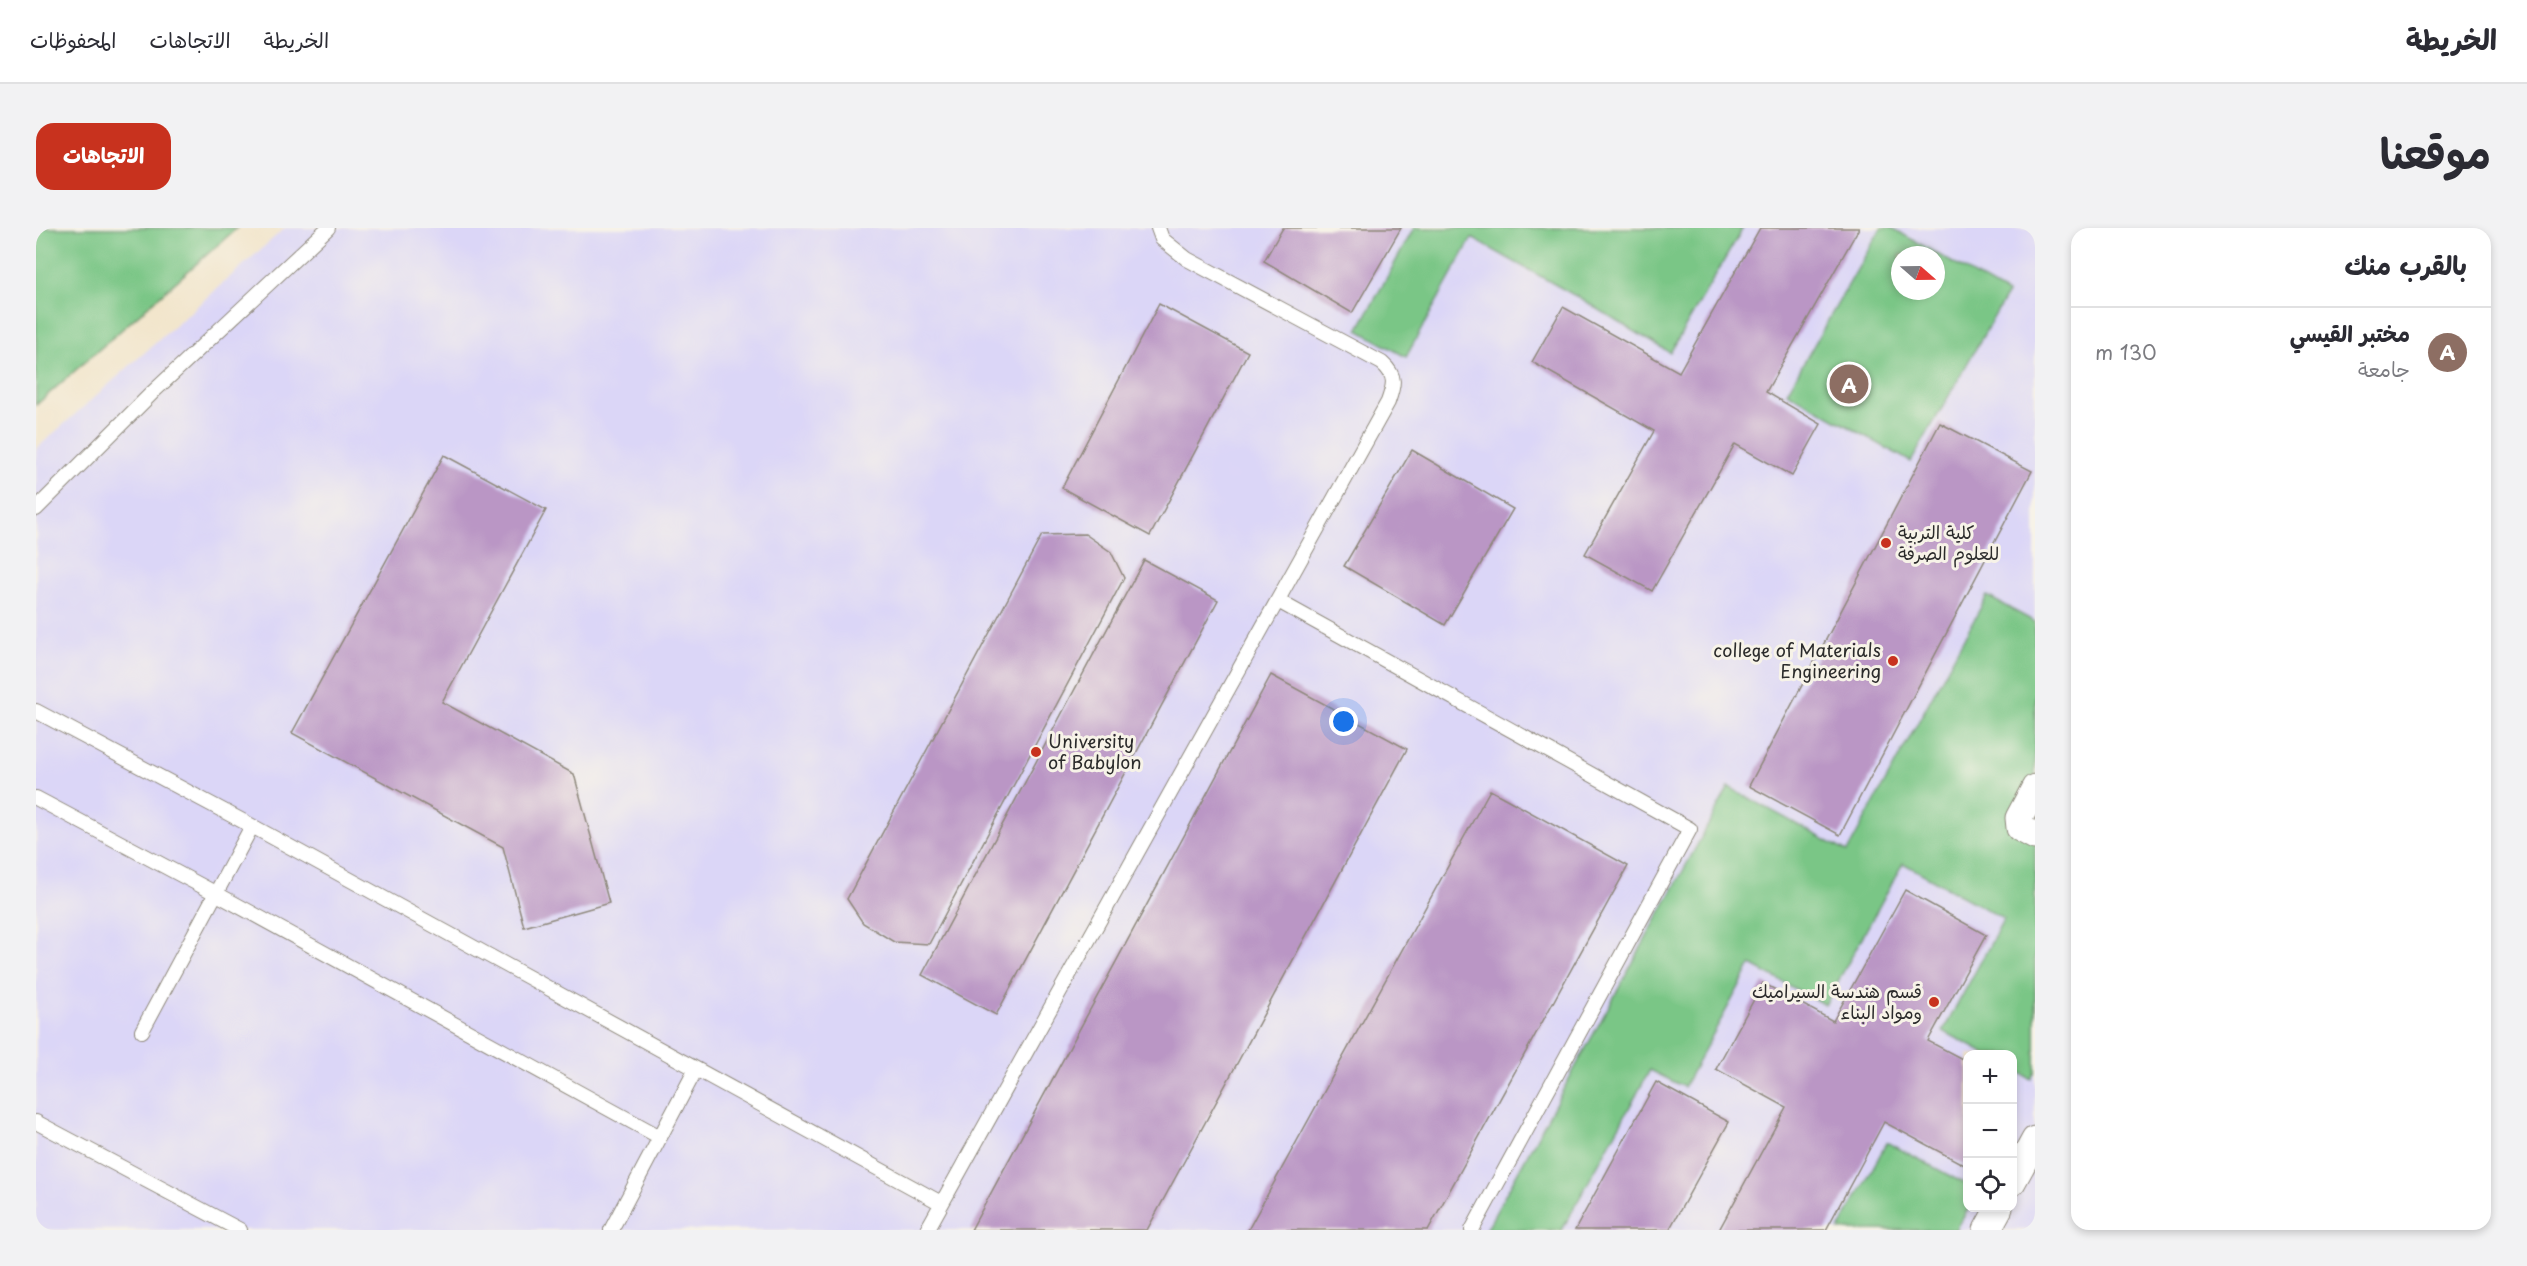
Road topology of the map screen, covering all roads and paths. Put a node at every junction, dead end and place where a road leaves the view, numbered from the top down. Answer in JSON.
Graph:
{"nodes":[{"id":1,"x":328,"y":228,"type":"edge"},
{"id":2,"x":1158,"y":228,"type":"edge"},
{"id":3,"x":36,"y":509,"type":"edge"},
{"id":4,"x":1278,"y":601,"type":"junction"},
{"id":5,"x":36,"y":711,"type":"edge"},
{"id":6,"x":2035,"y":788,"type":"edge"},
{"id":7,"x":36,"y":798,"type":"edge"},
{"id":8,"x":252,"y":826,"type":"junction"},
{"id":9,"x":2035,"y":836,"type":"edge"},
{"id":10,"x":215,"y":893,"type":"junction"},
{"id":11,"x":142,"y":1031,"type":"dead end"},
{"id":12,"x":696,"y":1069,"type":"junction"},
{"id":13,"x":36,"y":1122,"type":"edge"},
{"id":14,"x":660,"y":1137,"type":"junction"},
{"id":15,"x":2035,"y":1140,"type":"edge"},
{"id":16,"x":2017,"y":1174,"type":"edge"},
{"id":17,"x":941,"y":1203,"type":"junction"},
{"id":18,"x":1997,"y":1212,"type":"edge"},
{"id":19,"x":240,"y":1230,"type":"edge"},
{"id":20,"x":611,"y":1230,"type":"edge"},
{"id":21,"x":927,"y":1230,"type":"edge"},
{"id":22,"x":1472,"y":1230,"type":"edge"},
{"id":23,"x":1987,"y":1230,"type":"edge"}],
"edges":[{"from":1,"to":3,"type":"lane"},
{"from":2,"to":4,"type":"lane"},
{"from":4,"to":17,"type":"lane"},
{"from":4,"to":22,"type":"lane"},
{"from":5,"to":8,"type":"lane"},
{"from":6,"to":9,"type":"street"},
{"from":7,"to":10,"type":"lane"},
{"from":8,"to":10,"type":"lane"},
{"from":8,"to":12,"type":"lane"},
{"from":10,"to":11,"type":"lane"},
{"from":10,"to":14,"type":"lane"},
{"from":12,"to":14,"type":"lane"},
{"from":12,"to":17,"type":"lane"},
{"from":13,"to":19,"type":"lane"},
{"from":14,"to":20,"type":"lane"},
{"from":15,"to":16,"type":"street"},
{"from":17,"to":21,"type":"lane"},
{"from":18,"to":23,"type":"street"}]}
